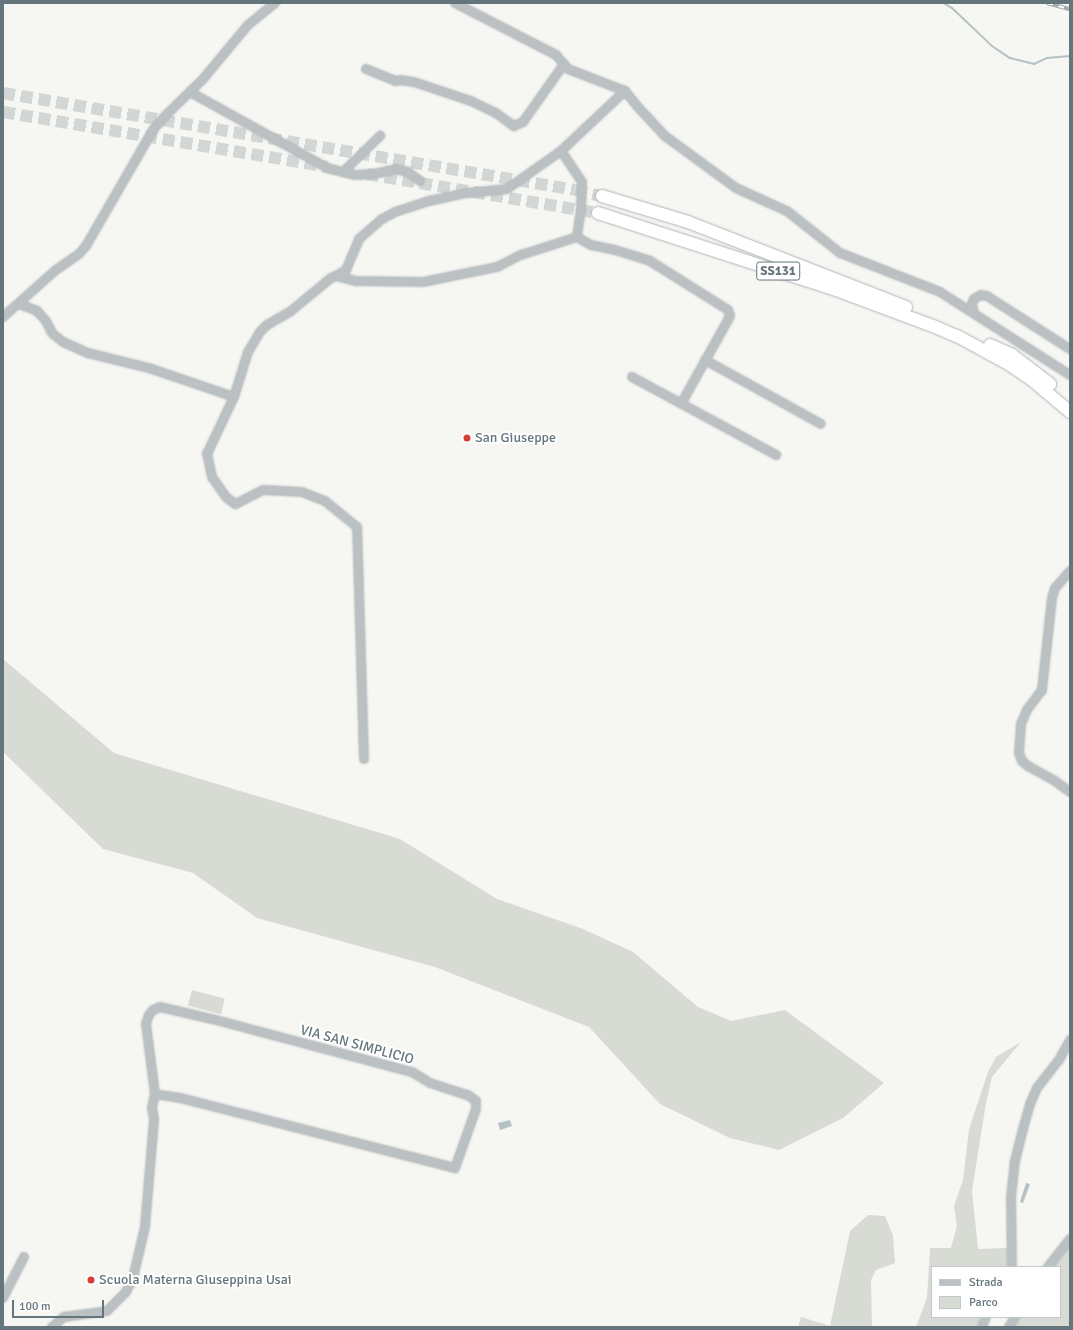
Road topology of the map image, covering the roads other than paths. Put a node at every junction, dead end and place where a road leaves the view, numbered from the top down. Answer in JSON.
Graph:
{"nodes":[{"id":1,"x":275,"y":3,"type":"edge"},
{"id":2,"x":455,"y":3,"type":"edge"},
{"id":3,"x":564,"y":64,"type":"junction"},
{"id":4,"x":366,"y":69,"type":"dead end"},
{"id":5,"x":625,"y":90,"type":"junction"},
{"id":6,"x":190,"y":92,"type":"junction"},
{"id":7,"x":380,"y":136,"type":"dead end"},
{"id":8,"x":562,"y":151,"type":"junction"},
{"id":9,"x":343,"y":172,"type":"junction"},
{"id":10,"x":420,"y":181,"type":"dead end"},
{"id":11,"x":602,"y":196,"type":"tunnel mouth"},
{"id":12,"x":598,"y":213,"type":"tunnel mouth"},
{"id":13,"x":577,"y":237,"type":"junction"},
{"id":14,"x":336,"y":276,"type":"junction"},
{"id":15,"x":19,"y":304,"type":"junction"},
{"id":16,"x":974,"y":313,"type":"junction"},
{"id":17,"x":926,"y":315,"type":"junction"},
{"id":18,"x":3,"y":317,"type":"edge"},
{"id":19,"x":933,"y":326,"type":"junction"},
{"id":20,"x":1070,"y":349,"type":"edge"},
{"id":21,"x":705,"y":360,"type":"junction"},
{"id":22,"x":1070,"y":374,"type":"edge"},
{"id":23,"x":632,"y":377,"type":"dead end"},
{"id":24,"x":234,"y":397,"type":"junction"},
{"id":25,"x":1070,"y":402,"type":"edge"},
{"id":26,"x":681,"y":404,"type":"junction"},
{"id":27,"x":1070,"y":412,"type":"edge"},
{"id":28,"x":821,"y":424,"type":"dead end"},
{"id":29,"x":776,"y":455,"type":"dead end"},
{"id":30,"x":1070,"y":571,"type":"edge"},
{"id":31,"x":364,"y":759,"type":"dead end"},
{"id":32,"x":1070,"y":792,"type":"edge"},
{"id":33,"x":1070,"y":1040,"type":"edge"},
{"id":34,"x":155,"y":1094,"type":"junction"},
{"id":35,"x":1070,"y":1238,"type":"edge"},
{"id":36,"x":24,"y":1257,"type":"dead end"},
{"id":37,"x":1012,"y":1266,"type":"edge"},
{"id":38,"x":1049,"y":1266,"type":"edge"},
{"id":39,"x":3,"y":1298,"type":"edge"},
{"id":40,"x":1015,"y":1318,"type":"edge"},
{"id":41,"x":52,"y":1327,"type":"edge"},
{"id":42,"x":1009,"y":1327,"type":"edge"}],
"edges":[{"from":1,"to":6,"type":"street"},
{"from":2,"to":3,"type":"street"},
{"from":3,"to":4,"type":"street"},
{"from":3,"to":5,"type":"street"},
{"from":5,"to":8,"type":"street"},
{"from":5,"to":16,"type":"street"},
{"from":6,"to":9,"type":"street"},
{"from":6,"to":15,"type":"street"},
{"from":7,"to":9,"type":"street"},
{"from":8,"to":13,"type":"street"},
{"from":8,"to":14,"type":"street"},
{"from":9,"to":10,"type":"street"},
{"from":11,"to":17,"type":"highway","number":"SS131"},
{"from":12,"to":19,"type":"highway","number":"SS131"},
{"from":13,"to":14,"type":"street"},
{"from":13,"to":21,"type":"street"},
{"from":14,"to":24,"type":"street"},
{"from":15,"to":18,"type":"street"},
{"from":15,"to":24,"type":"street"},
{"from":16,"to":20,"type":"street"},
{"from":16,"to":22,"type":"street"},
{"from":17,"to":19,"type":"highway"},
{"from":17,"to":25,"type":"highway","number":"SS131"},
{"from":19,"to":27,"type":"highway","number":"SS131"},
{"from":21,"to":26,"type":"street"},
{"from":21,"to":28,"type":"street"},
{"from":23,"to":26,"type":"street"},
{"from":24,"to":31,"type":"street"},
{"from":26,"to":29,"type":"street"},
{"from":30,"to":32,"type":"street"},
{"from":33,"to":37,"type":"street"},
{"from":34,"to":34,"type":"street","name":"VIA SAN SIMPLICIO"},
{"from":34,"to":41,"type":"street","name":"VIA SAN SIMPLICIO"},
{"from":35,"to":38,"type":"street"},
{"from":36,"to":39,"type":"street"},
{"from":40,"to":42,"type":"street"}]}
